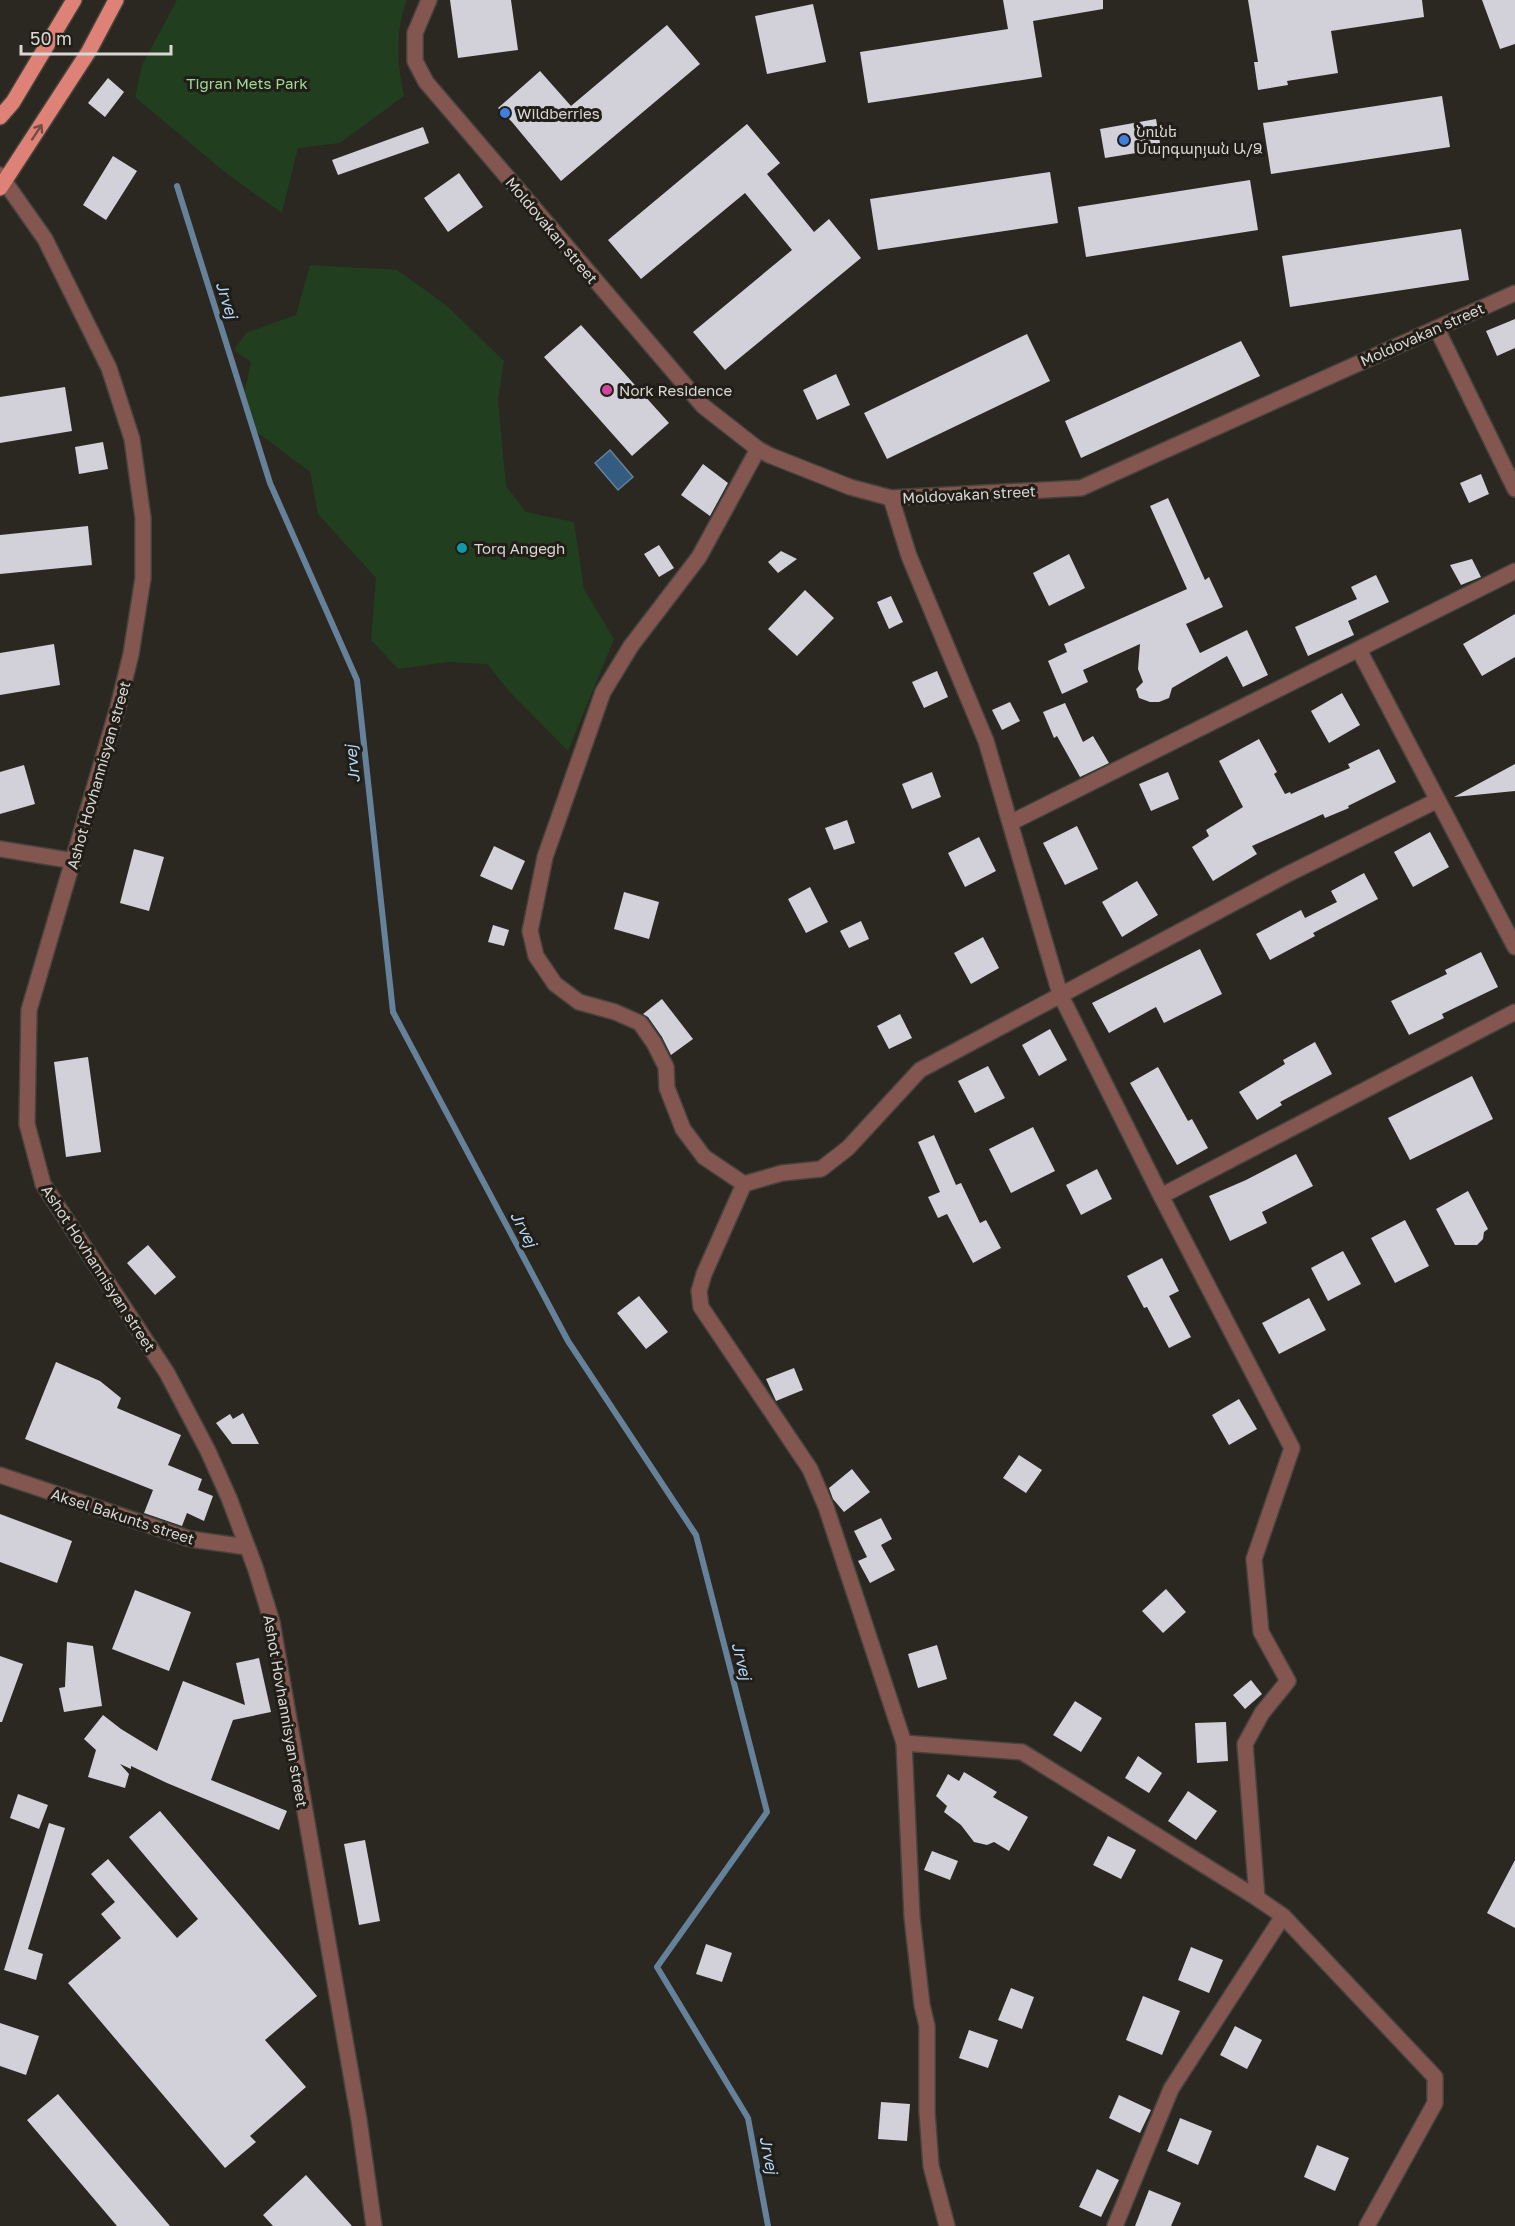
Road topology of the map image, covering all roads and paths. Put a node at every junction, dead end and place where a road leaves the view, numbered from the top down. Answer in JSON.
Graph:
{"nodes":[{"id":1,"x":75,"y":0,"type":"edge"},
{"id":2,"x":116,"y":0,"type":"edge"},
{"id":3,"x":429,"y":0,"type":"edge"},
{"id":4,"x":0,"y":117,"type":"edge"},
{"id":5,"x":2,"y":181,"type":"edge"},
{"id":6,"x":1515,"y":293,"type":"edge"},
{"id":7,"x":1437,"y":329,"type":"junction"},
{"id":8,"x":758,"y":449,"type":"junction"},
{"id":9,"x":1515,"y":489,"type":"edge"},
{"id":10,"x":891,"y":498,"type":"junction"},
{"id":11,"x":1515,"y":571,"type":"edge"},
{"id":12,"x":1359,"y":650,"type":"junction"},
{"id":13,"x":1438,"y":800,"type":"junction"},
{"id":14,"x":1010,"y":823,"type":"junction"},
{"id":15,"x":0,"y":849,"type":"edge"},
{"id":16,"x":74,"y":861,"type":"junction"},
{"id":17,"x":1515,"y":947,"type":"edge"},
{"id":18,"x":1060,"y":994,"type":"junction"},
{"id":19,"x":1515,"y":1012,"type":"edge"},
{"id":20,"x":744,"y":1184,"type":"junction"},
{"id":21,"x":1161,"y":1196,"type":"junction"},
{"id":22,"x":0,"y":1475,"type":"edge"},
{"id":23,"x":247,"y":1546,"type":"junction"},
{"id":24,"x":904,"y":1743,"type":"junction"},
{"id":25,"x":1257,"y":1898,"type":"junction"},
{"id":26,"x":1283,"y":1916,"type":"junction"},
{"id":27,"x":374,"y":2226,"type":"edge"},
{"id":28,"x":947,"y":2226,"type":"edge"},
{"id":29,"x":1115,"y":2226,"type":"edge"},
{"id":30,"x":1367,"y":2226,"type":"edge"}],
"edges":[{"from":1,"to":4,"type":"main road"},
{"from":5,"to":2,"type":"main road","one_way":true},
{"from":3,"to":8,"type":"street","name":"Moldovakan street"},
{"from":5,"to":16,"type":"street","name":"Ashot Hovhannisyan street"},
{"from":6,"to":7,"type":"street","name":"Moldovakan street"},
{"from":7,"to":9,"type":"street"},
{"from":7,"to":10,"type":"street","name":"Moldovakan street"},
{"from":8,"to":10,"type":"street","name":"Moldovakan street"},
{"from":8,"to":20,"type":"street"},
{"from":10,"to":14,"type":"street"},
{"from":11,"to":12,"type":"street"},
{"from":12,"to":13,"type":"street"},
{"from":12,"to":14,"type":"street"},
{"from":13,"to":17,"type":"street"},
{"from":13,"to":18,"type":"street"},
{"from":14,"to":18,"type":"street"},
{"from":15,"to":16,"type":"street"},
{"from":16,"to":23,"type":"street","name":"Ashot Hovhannisyan street"},
{"from":18,"to":20,"type":"street"},
{"from":18,"to":21,"type":"street"},
{"from":19,"to":21,"type":"street"},
{"from":20,"to":24,"type":"street"},
{"from":21,"to":25,"type":"street"},
{"from":22,"to":23,"type":"street","name":"Aksel Bakunts street"},
{"from":23,"to":27,"type":"street","name":"Ashot Hovhannisyan street"},
{"from":24,"to":25,"type":"street"},
{"from":24,"to":28,"type":"street"},
{"from":25,"to":26,"type":"street"},
{"from":26,"to":29,"type":"street"},
{"from":26,"to":30,"type":"street"}]}
